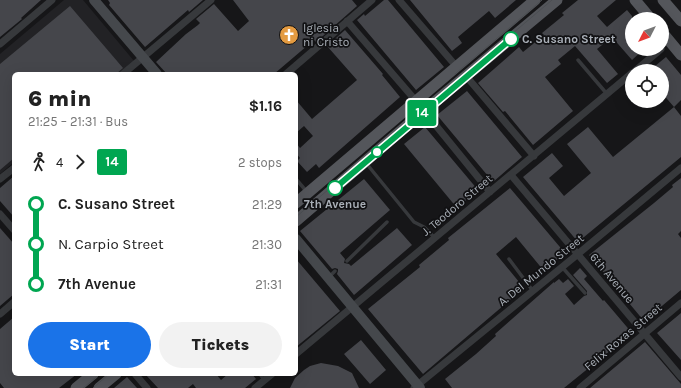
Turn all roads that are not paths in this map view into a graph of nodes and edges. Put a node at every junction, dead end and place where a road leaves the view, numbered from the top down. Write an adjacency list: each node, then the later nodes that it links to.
1 (52, 0): 13 (street)
2 (94, 0): 17 (street)
3 (211, 0): 17 (street)
4 (399, 0): 20 (street)
5 (535, 0): 20 (main road)
6 (557, 0): 24 (main road)
7 (635, 0): 10 (main road)
8 (663, 0): 12 (main road)
9 (368, 1): 11 (street)
10 (645, 12)
11 (346, 21): 23 (street); 27 (street)
12 (681, 21)
13 (0, 44)
14 (669, 49): 15 (main road)
15 (681, 55)
16 (652, 56): 19 (street)
17 (143, 58): 21 (street); 22 (street)
18 (578, 60): 26 (lane)
19 (643, 64)
20 (456, 66): 27 (main road)
21 (126, 72)
22 (155, 72)
23 (288, 72)
24 (466, 76): 28 (main road); 29 (street)
25 (625, 79): 26 (street, J. Teodoro Street)
26 (608, 94): 29 (street, J. Teodoro Street)
27 (416, 100): 28 (street); 37 (main road)
28 (424, 111): 30 (main road); 36 (street)
29 (534, 156): 33 (street, J. Teodoro Street)
30 (365, 162): 40 (main road); 43 (lane)
31 (681, 168): 45 (street, A. Del Mundo Street)
32 (12, 170): 34 (street)
33 (511, 175): 36 (street, J. Teodoro Street); 45 (street, 6th Avenue)
34 (0, 180)
35 (298, 181): 37 (lane)
36 (490, 192): 43 (street, J. Teodoro Street)
37 (308, 193): 38 (main road)
38 (298, 201)
39 (0, 214): 42 (street)
40 (298, 219)
41 (387, 222): 47 (lane)
42 (12, 228)
43 (435, 238): 53 (street, J. Teodoro Street)
44 (298, 241): 53 (street)
45 (578, 254): 48 (street, A. Del Mundo Street); 55 (street, 6th Avenue)
46 (509, 258): 49 (lane)
47 (347, 261)
48 (562, 267): 49 (street, A. Del Mundo Street); 50 (lane)
49 (533, 291): 62 (street, A. Del Mundo Street)
50 (585, 293)
51 (681, 303): 55 (street, Felix Roxas Street)
52 (12, 304): 54 (street)
53 (352, 306): 56 (street, J. Teodoro Street); 62 (street)
54 (0, 314)
55 (644, 334): 61 (street, 6th Avenue); 67 (street, Felix Roxas Street)
56 (298, 352)
57 (91, 376): 63 (main road)
58 (114, 376): 64 (main road)
59 (137, 376): 65 (street)
60 (262, 377): 66 (street)
61 (681, 377)
62 (417, 387)
63 (76, 388)
64 (99, 388)
65 (147, 388)
66 (255, 388)
67 (580, 388)

